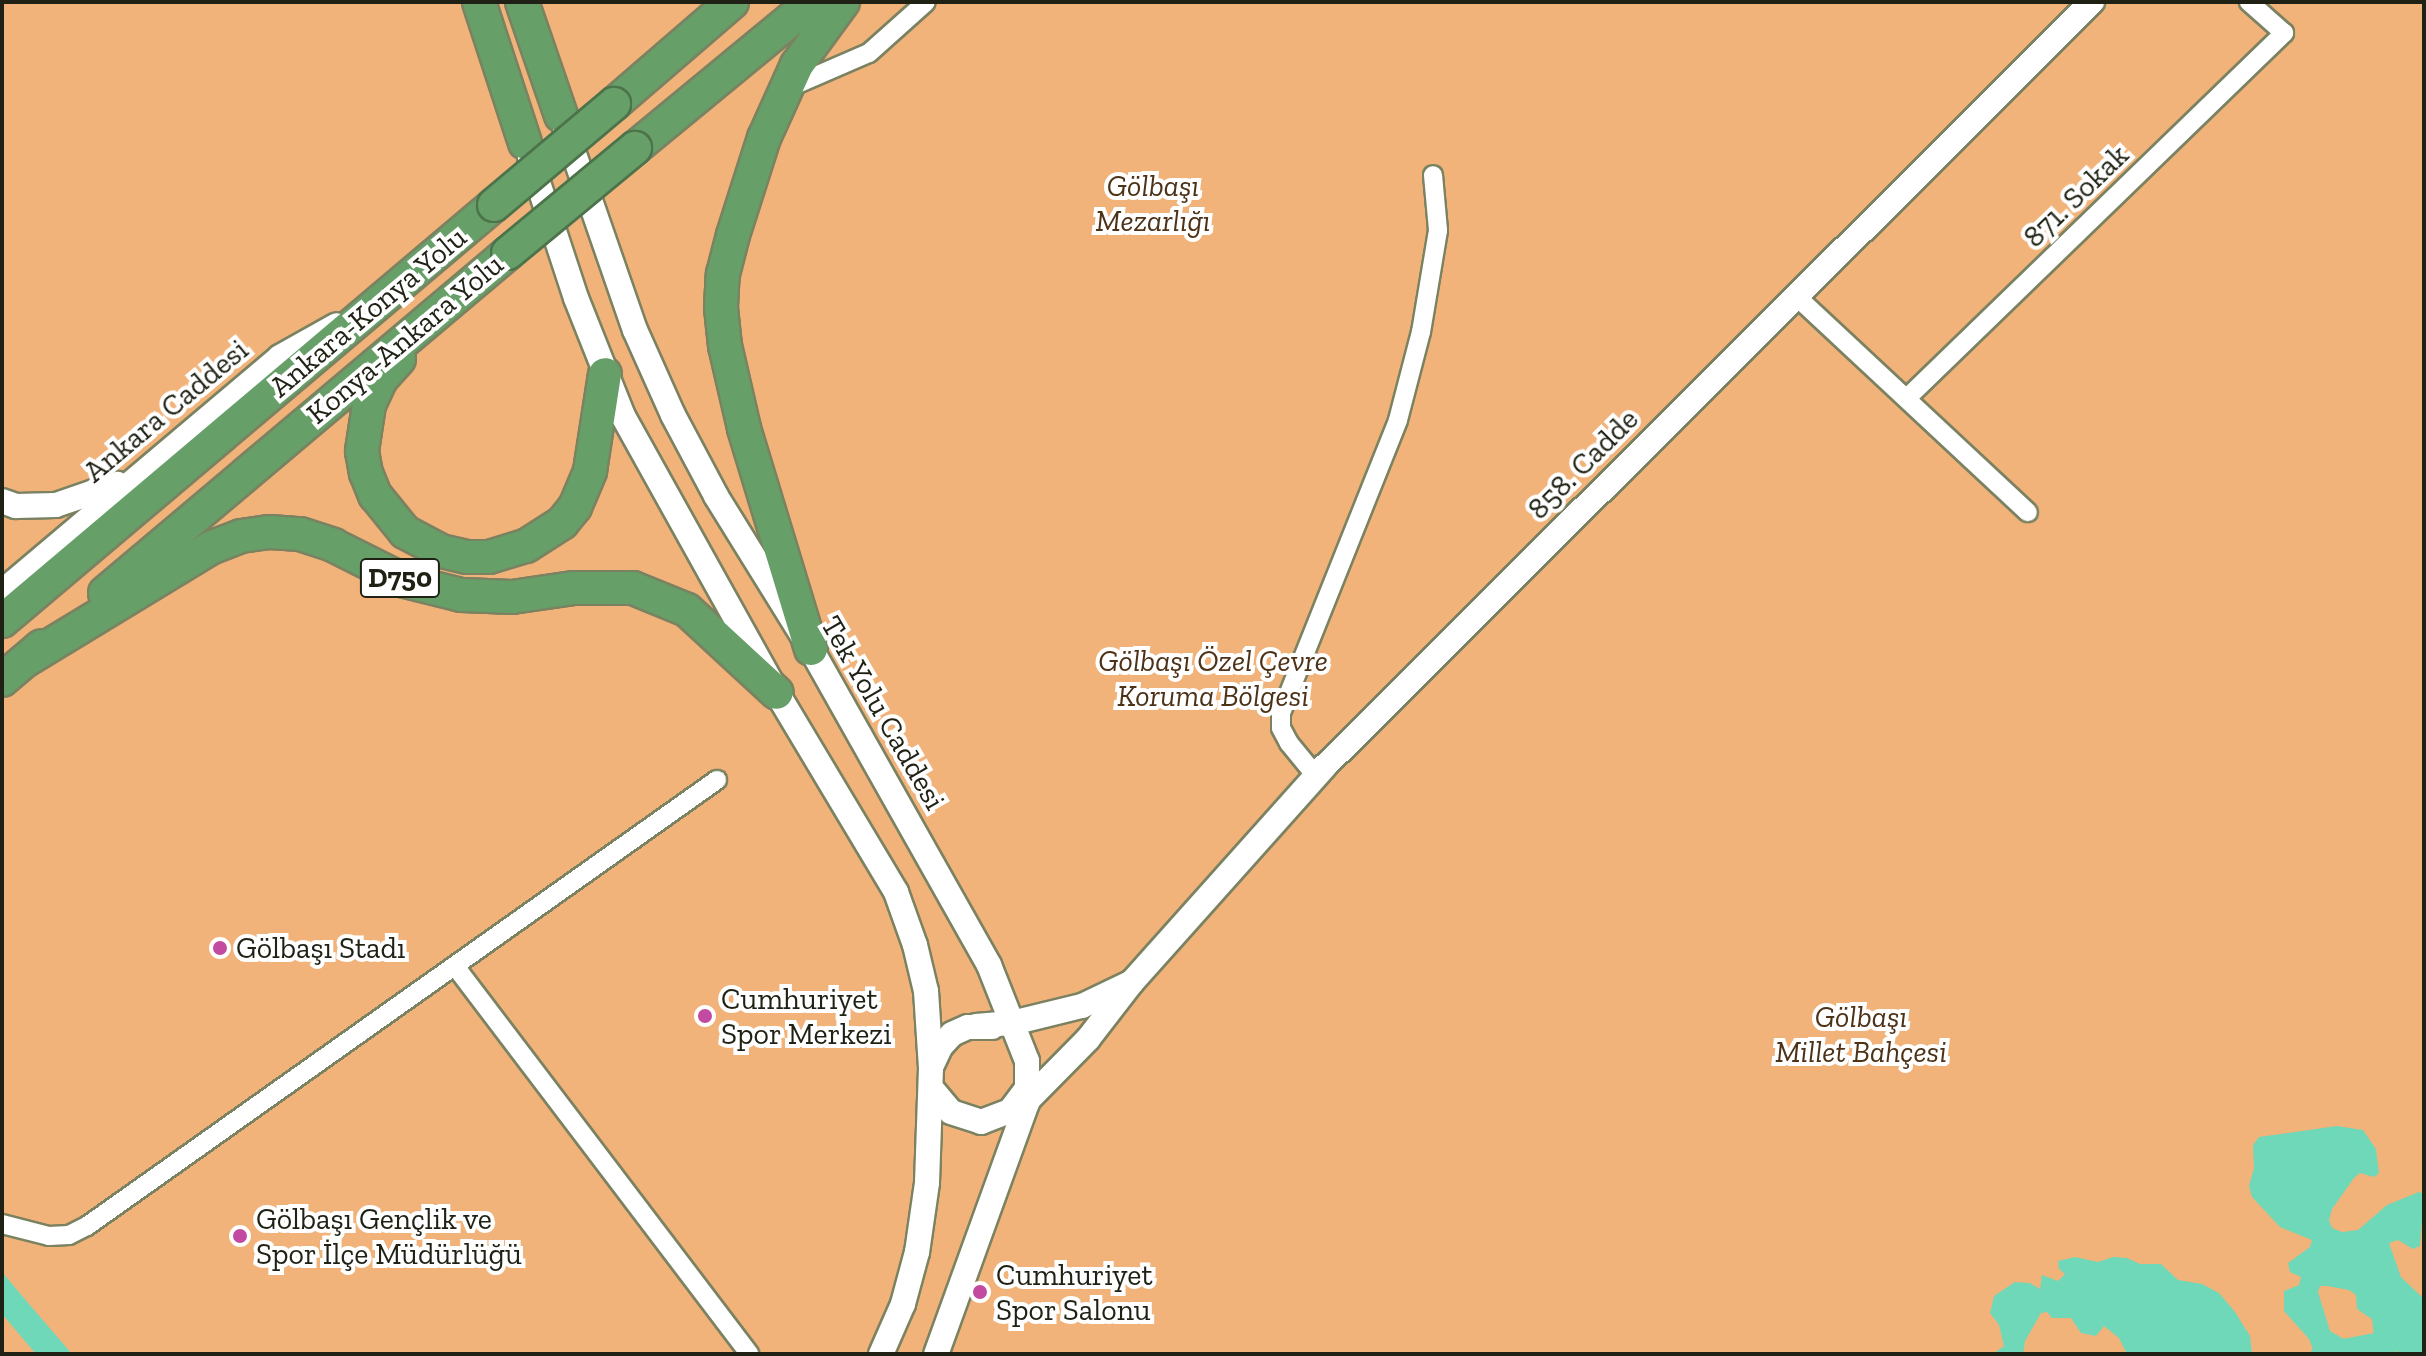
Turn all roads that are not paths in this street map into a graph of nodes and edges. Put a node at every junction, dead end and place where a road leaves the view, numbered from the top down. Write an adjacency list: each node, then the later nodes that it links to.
1 (479, 2): 11 (highway)
2 (522, 2): 10 (highway)
3 (732, 2): 14 (highway, Ankara-Konya Yolu, bridge)
4 (812, 2): 15 (highway, Konya-Ankara Yolu / D750, bridge)
5 (843, 2): 9 (highway)
6 (926, 2): 9 (street)
7 (2092, 2): 13 (main road, 858. Cadde)
8 (2249, 2): 17 (street, 871. Sokak)
9 (785, 90): 23 (highway)
10 (561, 115): 23 (main road, Tek Yolu Caddesi)
11 (525, 143): 16 (main road)
12 (1433, 175): 26 (street)
13 (1796, 296): 17 (street); 26 (main road, 858. Cadde)
14 (384, 299): 18 (main road, Ankara Caddesi); 22 (highway, Ankara-Konya Yolu)
15 (444, 307): 16 (highway, D750); 24 (highway, Konya-Ankara Yolu / D750)
16 (605, 374): 25 (main road)
17 (1907, 398): 20 (street)
18 (141, 473): 19 (main road); 21 (main road, Ankara Caddesi)
19 (2, 501)
20 (2028, 512)
21 (3, 588)
22 (2, 621)
23 (811, 649): 30 (main road, Tek Yolu Caddesi)
24 (14, 670): 25 (highway, D750)
25 (777, 693): 33 (main road)
26 (1316, 776): 29 (main road, 858. Cadde)
27 (717, 780): 28 (street)
28 (455, 966): 35 (street); 36 (street)
29 (1132, 982): 30 (main road, 858. Cadde); 34 (main road, 858. Cadde)
30 (1012, 1023): 31 (main road, 858. Cadde); 32 (main road, Tek Yolu Caddesi)
31 (976, 1026): 32 (main road); 33 (main road)
32 (1022, 1049): 34 (main road, Tek Yolu Caddesi)
33 (931, 1078): 34 (main road); 37 (main road)
34 (1022, 1098): 38 (main road)
35 (2, 1224)
36 (750, 1354)
37 (881, 1354)
38 (936, 1354)

